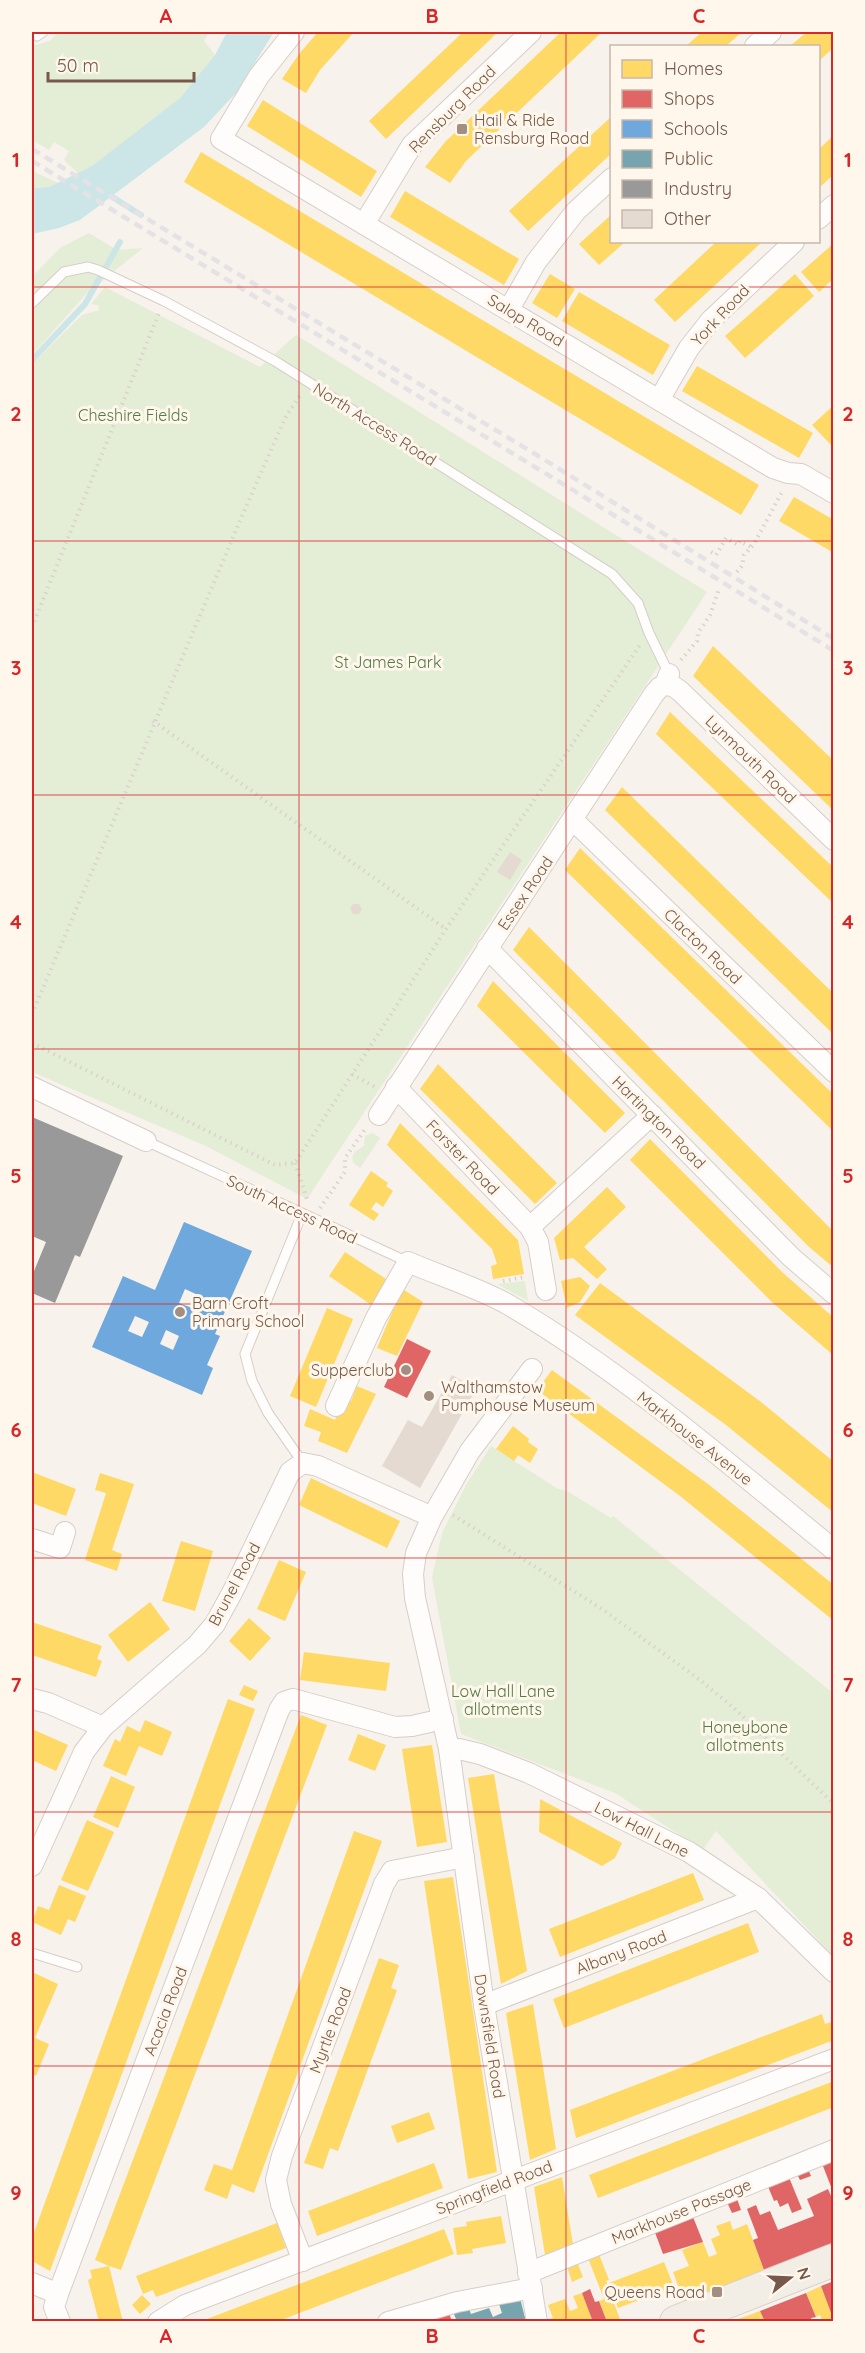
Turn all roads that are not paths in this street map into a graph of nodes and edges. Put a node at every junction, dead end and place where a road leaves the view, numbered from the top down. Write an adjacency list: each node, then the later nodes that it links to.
1 (32, 32): 2 (lane)
2 (43, 32)
3 (294, 32): 10 (street, Salop Road)
4 (531, 32): 10 (street, Rensburg Road)
5 (771, 32): 6 (street)
6 (756, 45)
7 (610, 180): 13 (street)
8 (834, 205): 9 (street)
9 (820, 218)
10 (364, 224): 13 (street, Salop Road)
11 (793, 243): 14 (street, York Road)
12 (32, 303): 16 (lane, North Access Road)
13 (509, 309): 14 (street, Salop Road)
14 (658, 400): 15 (street, Salop Road)
15 (830, 485)
16 (667, 679): 17 (street, Essex Road); 18 (street, Lynmouth Road)
17 (573, 820): 19 (street, Essex Road); 20 (street, Clacton Road)
18 (834, 840)
19 (488, 948): 22 (street, Essex Road); 24 (street, Hartington Road)
20 (834, 1072)
21 (32, 1088): 25 (street, South Access Road)
22 (393, 1092): 23 (street, Essex Road); 27 (street, Forster Road)
23 (379, 1115)
24 (652, 1115): 27 (street); 30 (street, Hartington Road)
25 (146, 1142): 26 (lane, South Access Road)
26 (302, 1214): 28 (lane, South Access Road); 34 (lane)
27 (530, 1227): 29 (street, Forster Road)
28 (408, 1262): 31 (street, South Access Road); 33 (street)
29 (546, 1290)
30 (834, 1294)
31 (551, 1333): 38 (street, Markhouse Avenue)
32 (532, 1369): 35 (street)
33 (336, 1406)
34 (303, 1463): 35 (street); 41 (street, Brunel Road)
35 (434, 1514): 40 (street)
36 (65, 1533): 37 (street)
37 (33, 1543)
38 (834, 1550)
39 (32, 1699): 41 (street)
40 (443, 1719): 42 (street); 57 (street, Acacia Road)
41 (103, 1727): 44 (street, Brunel Road)
42 (448, 1749): 43 (street, Downsfield Road); 45 (street, Low Hall Lane)
43 (464, 1857): 49 (street, Downsfield Road); 54 (street, Myrtle Road)
44 (33, 1859)
45 (758, 1898): 48 (street, Low Hall Lane); 49 (street, Albany Road)
46 (32, 1953): 47 (lane)
47 (77, 1967)
48 (834, 1972)
49 (484, 2005): 52 (street, Downsfield Road)
50 (834, 2059): 52 (street, Springfield Road)
51 (834, 2150): 55 (street, Markhouse Passage)
52 (514, 2179): 54 (street, Springfield Road); 55 (street, Downsfield Road)
53 (834, 2260): 62 (main road)
54 (303, 2261): 59 (street, Springfield Road)
55 (530, 2281): 60 (street, Markhouse Passage); 61 (street, Downsfield Road)
56 (32, 2283): 57 (street)
57 (58, 2294): 58 (street, Acacia Road)
58 (60, 2322)
59 (158, 2322)
60 (388, 2322)
61 (537, 2322)
62 (676, 2322)

